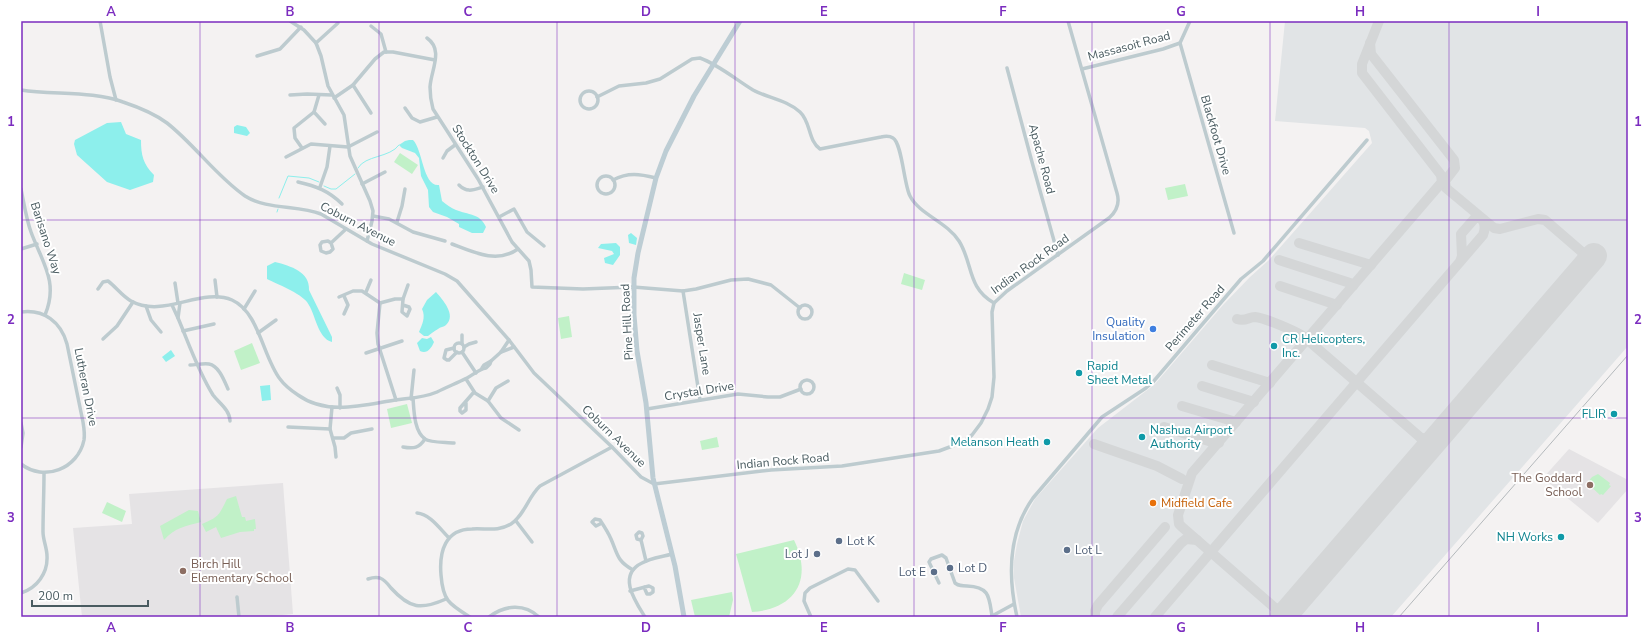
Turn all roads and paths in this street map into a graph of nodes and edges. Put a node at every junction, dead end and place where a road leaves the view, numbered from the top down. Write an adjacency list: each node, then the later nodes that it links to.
1 (100, 21): 24 (street)
2 (290, 21): 8 (street)
3 (740, 21): 15 (street, Pine Hill Road)
4 (1068, 21): 17 (street, Indian Rock Road)
5 (1190, 21): 11 (street, Massasoit Road)
6 (338, 23): 10 (street)
7 (371, 26): 12 (street)
8 (301, 27): 10 (street); 13 (street)
9 (427, 38): 14 (street, Stockton Drive)
10 (316, 43): 22 (street)
11 (1180, 43): 17 (street, Massasoit Road); 53 (street, Blackfoot Drive)
12 (386, 52): 14 (street); 18 (street)
13 (257, 56)
14 (435, 60): 28 (street, Stockton Drive)
15 (713, 65): 23 (street); 39 (street, Pine Hill Road); 79 (street)
16 (1008, 68): 62 (street, Apache Road)
17 (1082, 69): 62 (street, Indian Rock Road)
18 (353, 85): 22 (street); 27 (street)
19 (21, 90): 24 (street, Coburn Avenue)
20 (290, 95): 21 (street)
21 (319, 95): 22 (street); 26 (street)
22 (333, 96): 34 (street)
23 (597, 97): 23 (street)
24 (116, 100): 52 (street, Coburn Avenue)
25 (405, 108): 28 (street)
26 (314, 112): 29 (street); 35 (street)
27 (371, 113)
28 (437, 117): 32 (street, Stockton Drive)
29 (325, 124)
30 (377, 132): 34 (street)
31 (1367, 140): 160 (street, Perimeter Road)
32 (455, 145): 37 (street); 45 (street, Stockton Drive)
33 (330, 146): 34 (street); 35 (street); 44 (street)
34 (348, 147): 42 (street)
35 (302, 148): 36 (street)
36 (286, 157)
37 (443, 158)
38 (385, 172): 42 (street)
39 (656, 178): 40 (street); 67 (street, Pine Hill Road)
40 (612, 180): 40 (street)
41 (298, 182): 44 (street)
42 (362, 184): 49 (street)
43 (459, 185): 45 (street)
44 (320, 187): 48 (street)
45 (483, 187): 50 (street, Stockton Drive)
46 (21, 189): 57 (street, Barisano Way)
47 (405, 189): 51 (street)
48 (342, 204)
49 (373, 216): 51 (street); 54 (street)
50 (499, 217): 59 (street); 61 (street, Stockton Drive)
51 (397, 222): 55 (street)
52 (346, 229): 54 (street, Coburn Avenue); 56 (street)
53 (1234, 233)
54 (367, 241): 98 (street, Coburn Avenue)
55 (445, 241)
56 (332, 243)
57 (37, 244): 60 (street); 89 (street, Barisano Way)
58 (452, 244): 61 (street)
59 (544, 246)
60 (21, 249)
61 (518, 249): 67 (street, Stockton Drive)
62 (1058, 255): 79 (street, Indian Rock Road)
63 (215, 280): 73 (street)
64 (371, 280): 71 (street)
65 (175, 283): 77 (street)
66 (408, 284): 75 (street)
67 (634, 287): 70 (street); 126 (street, Pine Hill Road)
68 (98, 289): 76 (street)
69 (255, 291): 85 (street)
70 (683, 291): 84 (street); 121 (street, Jasper Lane)
71 (366, 292): 72 (street); 78 (street)
72 (344, 296): 74 (street); 83 (street)
73 (217, 297): 77 (street); 85 (street)
74 (339, 297)
75 (403, 300): 78 (street); 81 (street)
76 (132, 302): 82 (street); 97 (street)
77 (179, 303): 80 (street); 90 (street)
78 (380, 303): 103 (street)
79 (994, 303): 142 (street, Indian Rock Road)
80 (172, 304): 82 (street); 90 (street)
81 (403, 305)
82 (146, 306): 94 (street)
83 (348, 307): 86 (street); 88 (street)
84 (800, 308)
85 (244, 309): 95 (street)
86 (351, 311)
87 (21, 312): 89 (street)
88 (344, 314)
89 (44, 315): 141 (street, Lutheran Drive)
90 (178, 318): 93 (street)
91 (276, 320): 95 (street)
92 (214, 324): 93 (street)
93 (183, 331): 110 (street)
94 (161, 332)
95 (258, 333): 124 (street)
96 (462, 335): 101 (street)
97 (103, 339)
98 (509, 340): 102 (street, Coburn Avenue); 107 (street)
99 (402, 341): 103 (street)
100 (476, 342): 101 (street)
101 (463, 346): 104 (street); 106 (street)
102 (514, 347): 107 (street); 138 (street, Coburn Avenue)
103 (380, 348): 108 (street); 120 (street)
104 (454, 348): 105 (street); 105 (street)
105 (457, 352): 106 (street)
106 (462, 352): 112 (street)
107 (501, 352): 112 (street)
108 (366, 353)
109 (190, 365): 110 (street)
110 (198, 365): 116 (street); 127 (street)
111 (414, 370): 119 (street)
112 (476, 373): 113 (street)
113 (466, 379): 118 (street); 119 (street)
114 (508, 381): 122 (street)
115 (337, 388): 125 (street)
116 (228, 389)
117 (801, 389): 121 (street, Crystal Drive)
118 (474, 392): 122 (street); 123 (street)
119 (412, 398): 120 (street); 134 (street)
120 (396, 400): 125 (street)
121 (700, 400): 126 (street, Crystal Drive)
122 (488, 401): 132 (street)
123 (466, 403)
124 (332, 407): 125 (street); 130 (street)
125 (340, 408)
126 (647, 408): 142 (street, Pine Hill Road)
127 (230, 420)
128 (21, 423): 136 (street)
129 (288, 428): 130 (street)
130 (330, 429): 133 (street)
131 (372, 429): 133 (street)
132 (519, 430)
133 (333, 438): 139 (street)
134 (425, 439): 135 (street); 137 (street)
135 (454, 443)
136 (21, 447)
137 (403, 447)
138 (612, 447): 142 (street, Coburn Avenue); 144 (street)
139 (336, 457)
140 (21, 464): 141 (street)
141 (44, 473): 156 (street)
142 (654, 484): 149 (street, Pine Hill Road)
143 (417, 513): 146 (street)
144 (516, 521): 146 (street); 148 (street)
145 (602, 523): 151 (street)
146 (449, 538): 158 (street)
147 (641, 540): 150 (street)
148 (532, 542)
149 (672, 554): 150 (street); 166 (street, Pine Hill Road)
150 (646, 561): 151 (street)
151 (633, 570): 155 (street)
152 (368, 579): 158 (street)
153 (939, 583): 168 (street)
154 (644, 587): 155 (street)
155 (630, 591): 165 (street)
156 (21, 594)
157 (237, 597): 161 (street)
158 (446, 598): 162 (street)
159 (878, 601): 167 (street)
160 (1014, 604): 168 (street); 169 (street, Perimeter Road)
161 (239, 617)
162 (470, 617)
163 (489, 617): 164 (street)
164 (539, 617)
165 (645, 617)
166 (684, 617)
167 (811, 617)
168 (991, 617)
169 (1017, 617)

